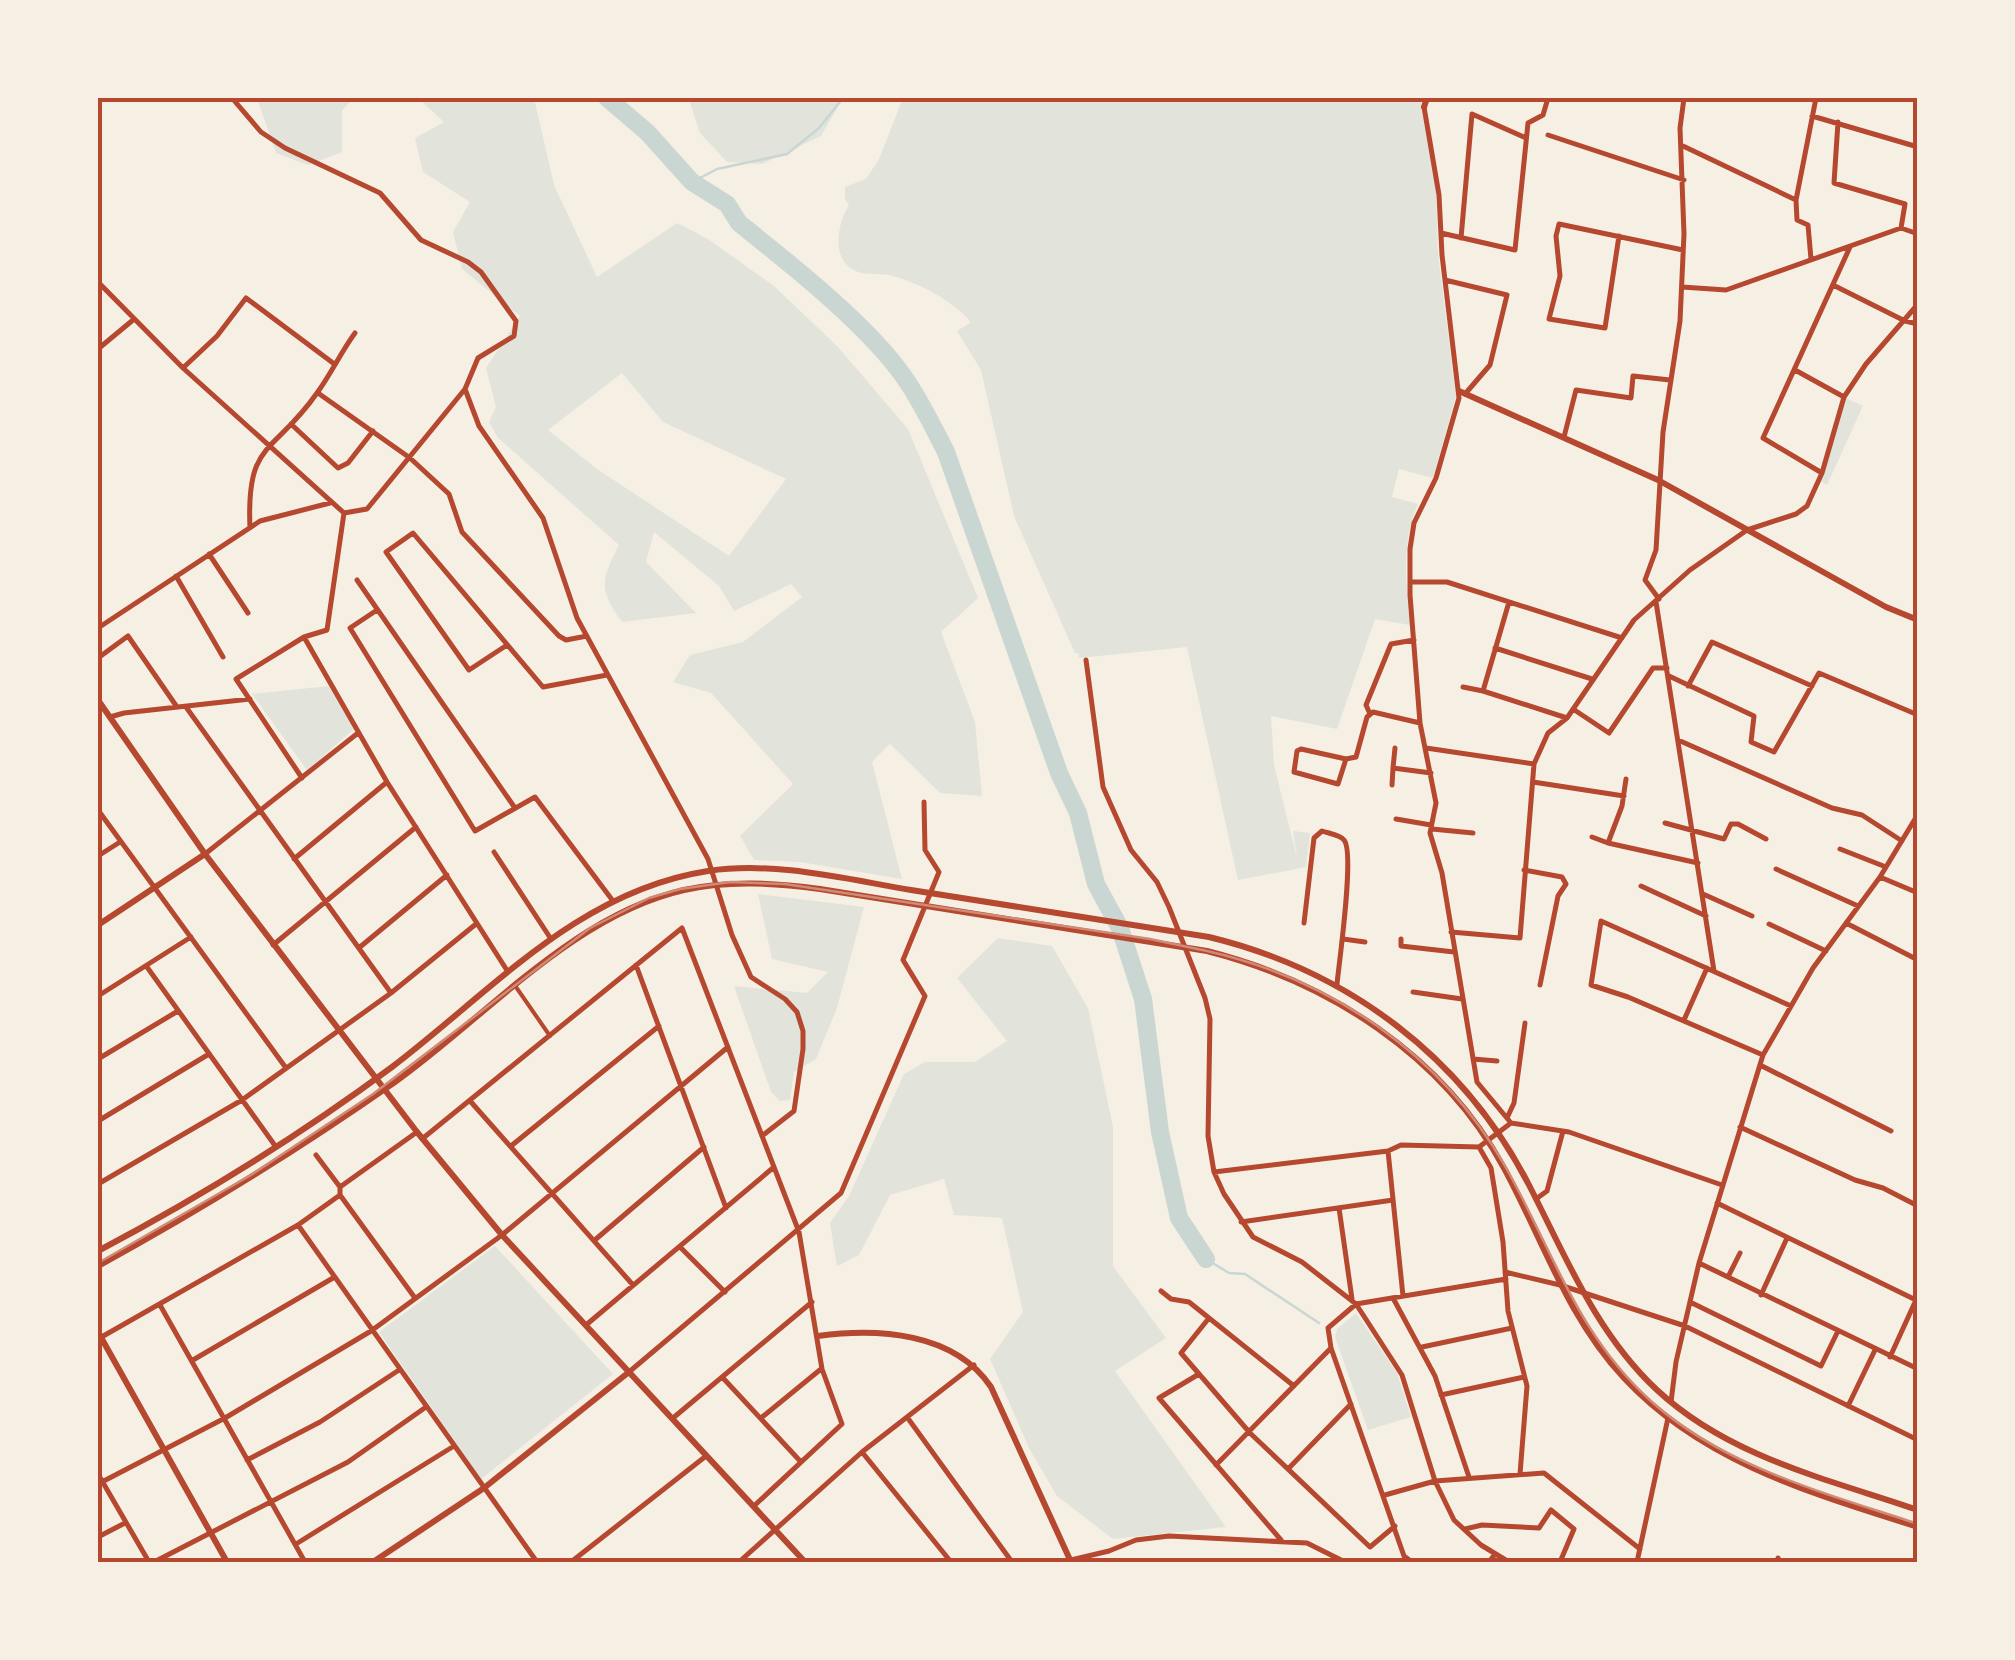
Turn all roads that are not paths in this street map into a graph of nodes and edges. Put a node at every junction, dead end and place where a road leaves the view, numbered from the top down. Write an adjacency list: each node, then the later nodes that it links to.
1 (232, 98): 37 (street)
2 (1426, 98): 6 (street)
3 (1548, 98): 10 (street)
4 (1684, 98): 11 (street)
5 (1816, 98): 7 (street)
6 (1424, 107): 16 (street)
7 (1812, 116): 8 (street); 14 (street)
8 (1838, 122): 12 (street); 15 (street)
9 (1548, 135): 13 (street)
10 (1526, 138): 19 (street); 19 (street)
11 (1683, 146): 13 (street); 14 (street)
12 (1918, 146)
13 (1684, 180): 21 (street)
14 (1796, 200): 22 (street)
15 (1900, 228): 17 (street); 20 (street)
16 (1441, 234): 19 (street); 23 (street)
17 (1918, 234)
18 (1619, 236): 18 (street); 21 (street)
19 (1462, 238)
20 (1850, 247): 22 (street); 25 (street)
21 (1684, 250): 26 (street)
22 (1811, 260): 26 (street)
23 (1444, 280): 39 (street); 39 (street)
24 (98, 282): 28 (street)
25 (1833, 285): 29 (street); 35 (street)
26 (1682, 286): 36 (street)
27 (1918, 304): 29 (street)
28 (133, 320): 32 (street); 34 (street)
29 (1904, 321): 30 (street); 40 (street)
30 (1918, 324)
31 (354, 333): 33 (street)
32 (98, 349)
33 (333, 363): 34 (street); 38 (street)
34 (183, 368): 44 (street)
35 (1795, 370): 40 (street); 46 (street)
36 (1670, 380): 43 (street); 47 (street)
37 (465, 389): 45 (street); 62 (street)
38 (318, 393): 41 (street); 42 (street)
39 (1462, 393): 43 (street); 55 (street)
40 (1844, 397): 46 (street)
41 (291, 424): 42 (street); 44 (street)
42 (372, 432): 45 (street)
43 (1564, 437): 47 (street)
44 (268, 444): 48 (street); 50 (street)
45 (410, 458): 49 (street); 62 (street)
46 (1822, 473): 51 (street)
47 (1658, 480): 51 (street); 56 (street)
48 (330, 504): 49 (street); 50 (street)
49 (344, 513): 63 (street)
50 (250, 528): 52 (street)
51 (1747, 530): 56 (street); 60 (street)
52 (209, 554): 53 (street); 59 (street)
53 (176, 576): 61 (street); 68 (street)
54 (357, 580): 58 (street)
55 (1410, 582): 57 (street); 65 (street)
56 (1658, 600): 64 (street); 71 (street)
57 (1509, 602): 64 (street); 67 (street)
58 (377, 610): 103 (street); 103 (street)
59 (248, 612)
60 (1918, 620)
61 (98, 628)
62 (587, 636): 72 (street)
63 (304, 637): 78 (street); 88 (street)
64 (1622, 638): 73 (street)
65 (1414, 640): 83 (street); 87 (street)
66 (507, 645): 66 (street); 72 (street)
67 (1495, 648): 73 (street); 77 (street)
68 (223, 657)
69 (98, 658): 81 (street)
70 (1086, 660): 203 (street)
71 (1668, 672): 74 (street); 82 (street); 89 (street)
72 (608, 675): 127 (street)
73 (1594, 679): 82 (street)
74 (1688, 686): 75 (street); 75 (street)
75 (1812, 686): 84 (street)
76 (1463, 687): 77 (street)
77 (1483, 690): 86 (street)
78 (250, 699): 80 (street); 96 (street)
79 (98, 700): 85 (street)
80 (186, 706): 81 (street); 105 (street)
81 (177, 707): 85 (street)
82 (1573, 708): 86 (street)
83 (1370, 714): 87 (street); 92 (street)
84 (1918, 715)
85 (110, 717): 120 (street)
86 (1567, 718): 93 (street)
87 (1420, 723): 91 (street)
88 (358, 734): 96 (street); 98 (street)
89 (1678, 740): 111 (street); 115 (street)
90 (1395, 748): 94 (street)
91 (1426, 748): 93 (street); 95 (street)
92 (1346, 759): 92 (street)
93 (1534, 764): 99 (street)
94 (1393, 768): 95 (street); 100 (street)
95 (1431, 773): 110 (street)
96 (302, 778): 105 (street)
97 (1626, 779): 101 (street)
98 (387, 782): 109 (street); 122 (street)
99 (1532, 782): 101 (street); 126 (street)
100 (1392, 785)
101 (1624, 796): 117 (street)
102 (924, 802): 217 (street)
103 (515, 808): 135 (street)
104 (98, 810): 116 (street)
105 (260, 812): 120 (street); 122 (street)
106 (1917, 816): 115 (street)
107 (1396, 819): 110 (street)
108 (1665, 823): 111 (street)
109 (416, 826): 128 (street); 136 (street)
110 (1431, 827): 112 (street); 145 (street)
111 (1693, 829): 114 (street); 123 (street)
112 (1474, 833)
113 (1592, 837): 117 (street)
114 (1766, 839)
115 (1902, 841): 124 (street)
116 (120, 842): 121 (street); 132 (street)
117 (1608, 843): 123 (street)
118 (1840, 849): 124 (street)
119 (494, 852): 147 (street)
120 (205, 854): 132 (street); 151 (street)
121 (98, 856)
122 (294, 859): 136 (street)
123 (1698, 863): 134 (street)
124 (1886, 867): 129 (street)
125 (1776, 869): 137 (street)
126 (1524, 870): 145 (street); 161 (street)
127 (712, 871): 130 (street); 135 (street); 160 (street)
128 (447, 876): 142 (street); 152 (street)
129 (1880, 876): 133 (street); 137 (street)
130 (717, 886): 162 (street); 194 (street); 195 (street)
131 (1642, 886): 138 (street)
132 (156, 888): 144 (street); 146 (street)
133 (1918, 893)
134 (1704, 894): 138 (street); 139 (street)
135 (613, 901): 147 (street)
136 (326, 904): 151 (street); 152 (street)
137 (1858, 906): 141 (street)
138 (1706, 916): 158 (street)
139 (1752, 916)
140 (1304, 923): 148 (street)
141 (1846, 923): 153 (street); 155 (street)
142 (476, 924): 159 (street); 164 (street)
143 (1769, 924): 153 (street)
144 (98, 925)
145 (1450, 932): 154 (street)
146 (192, 937): 157 (street); 181 (street)
147 (551, 939): 159 (street)
148 (1342, 939): 150 (street); 160 (street)
149 (1401, 939): 154 (street)
150 (1365, 942)
151 (273, 945): 172 (street)
152 (360, 948): 164 (street)
153 (1826, 951): 167 (street)
154 (1454, 952): 166 (street)
155 (1918, 960)
156 (636, 965): 171 (street); 173 (street); 174 (street)
157 (148, 967): 165 (street); 168 (street)
158 (1710, 969): 167 (street); 169 (street); 169 (street)
159 (509, 974): 182 (street)
160 (1337, 984): 192 (street)
161 (1540, 984)
162 (516, 986): 173 (street); 184 (street)
163 (1413, 992): 166 (street)
164 (391, 993): 172 (street)
165 (98, 996)
166 (1462, 999): 178 (street)
167 (1792, 1006): 176 (street)
168 (178, 1010): 175 (street); 177 (street)
169 (1684, 1021): 176 (street)
170 (1525, 1023): 188 (street)
171 (659, 1026): 183 (street); 196 (street)
172 (338, 1032): 181 (street); 182 (street)
173 (550, 1036): 186 (street)
174 (728, 1047): 183 (street); 194 (street)
175 (209, 1054): 185 (street); 187 (street)
176 (1762, 1056): 180 (street)
177 (98, 1059)
178 (1473, 1059): 179 (street); 188 (street)
179 (1497, 1061)
180 (1760, 1065): 189 (street); 191 (street)
181 (286, 1068): 185 (street)
182 (374, 1080): 184 (street); 198 (street)
183 (682, 1086): 199 (street); 207 (street)
184 (382, 1090): 193 (street); 225 (street)
185 (242, 1100): 198 (street); 204 (street)
186 (471, 1102): 193 (street); 196 (street)
187 (98, 1120)
188 (1509, 1120): 190 (street); 192 (street)
189 (1740, 1127): 205 (street); 212 (street)
190 (1563, 1131): 205 (street); 209 (street)
191 (1891, 1131)
192 (1498, 1133): 195 (street); 209 (street)
193 (419, 1135): 206 (street); 218 (street)
194 (761, 1136): 202 (street)
195 (1488, 1141): 197 (street); 230 (street)
196 (511, 1146): 207 (street)
197 (1478, 1146): 200 (street); 226 (street)
198 (276, 1147): 222 (street)
199 (704, 1147): 213 (street); 220 (street)
200 (1388, 1150): 203 (street); 210 (street)
201 (316, 1156): 206 (street)
202 (774, 1168): 213 (street); 217 (street)
203 (1214, 1172): 215 (street)
204 (98, 1184)
205 (1722, 1185): 211 (street)
206 (340, 1187): 208 (street)
207 (552, 1192): 218 (street); 220 (street)
208 (340, 1195): 216 (street); 236 (street)
209 (1536, 1199): 235 (street)
210 (1393, 1200): 214 (street); 234 (street)
211 (1717, 1203): 219 (street); 224 (street)
212 (1918, 1206)
213 (726, 1208): 221 (street)
214 (1340, 1208): 215 (street); 241 (street)
215 (1241, 1222): 241 (street)
216 (298, 1225): 227 (street); 242 (street)
217 (798, 1232): 232 (street); 239 (street)
218 (502, 1235): 236 (street); 244 (street)
219 (1788, 1237): 233 (street); 238 (street)
220 (595, 1240): 229 (street)
221 (681, 1248): 229 (street); 232 (street)
222 (98, 1250)
223 (1740, 1252): 228 (street)
224 (1699, 1264): 228 (street); 240 (street)
225 (98, 1266)
226 (1506, 1275): 230 (street); 234 (street); 246 (street)
227 (333, 1278): 247 (street); 255 (street)
228 (1727, 1278): 233 (street)
229 (633, 1285): 244 (street)
230 (1560, 1286): 235 (street); 274 (street)
231 (1162, 1291): 243 (street)
232 (725, 1292): 260 (street)
233 (1761, 1294): 248 (street)
234 (1403, 1296): 237 (street)
235 (1584, 1296): 245 (street); 266 (street)
236 (415, 1298): 247 (street)
237 (1393, 1298): 241 (street); 251 (street)
238 (1917, 1300): 254 (street)
239 (812, 1302): 250 (street); 263 (street)
240 (1690, 1302): 245 (street); 248 (street)
241 (1354, 1303): 252 (street); 288 (street)
242 (160, 1305): 249 (street); 255 (street)
243 (1209, 1318): 261 (street); 264 (street)
244 (586, 1325): 260 (street)
245 (1684, 1326): 266 (street); 268 (street)
246 (1512, 1328): 251 (street); 262 (street)
247 (371, 1331): 259 (street); 271 (street)
248 (1837, 1333): 253 (street)
249 (98, 1336): 278 (street)
250 (818, 1336): 256 (street); 257 (street)
251 (1421, 1347): 265 (street)
252 (1331, 1348): 264 (street); 267 (street)
253 (1875, 1350): 254 (street); 268 (street)
254 (1890, 1357): 258 (street)
255 (192, 1360): 271 (street)
256 (974, 1365): 270 (street); 306 (street)
257 (822, 1369): 273 (street); 282 (street)
258 (1918, 1369)
259 (399, 1370): 269 (street); 281 (street)
260 (630, 1372): 272 (street); 290 (street)
261 (1199, 1374): 275 (street); 283 (street)
262 (1524, 1377): 265 (street); 286 (street)
263 (723, 1378): 272 (street); 273 (street)
264 (1294, 1386): 275 (street)
265 (1442, 1396): 287 (street)
266 (1671, 1402): 294 (street)
267 (1351, 1404): 284 (street); 291 (street)
268 (1848, 1406): 276 (street)
269 (426, 1407): 277 (street); 292 (street)
270 (907, 1417): 279 (street); 316 (street)
271 (225, 1418): 278 (street); 281 (street)
272 (673, 1418): 280 (street)
273 (761, 1418): 282 (street)
274 (1668, 1418): 298 (street); 304 (street)
275 (1250, 1433): 283 (street); 284 (street)
276 (1918, 1440)
277 (454, 1446): 290 (street); 303 (street)
278 (163, 1450): 289 (street); 300 (street)
279 (862, 1452): 297 (street); 315 (street)
280 (707, 1455): 293 (street); 312 (street)
281 (247, 1460): 292 (street)
282 (801, 1462): 293 (street)
283 (1216, 1466): 302 (street)
284 (1288, 1469): 296 (street)
285 (98, 1474): 289 (street)
286 (1520, 1474): 287 (street); 304 (street)
287 (1469, 1476): 288 (street)
288 (1435, 1481): 291 (street); 299 (street)
289 (100, 1483): 295 (street)
290 (484, 1488): 310 (street); 311 (street)
291 (1384, 1495): 296 (street)
292 (270, 1503): 300 (street); 303 (street)
293 (755, 1505): 297 (street)
294 (1918, 1510)
295 (125, 1522): 301 (street); 307 (street)
296 (1395, 1526): 318 (street)
297 (776, 1527): 313 (street); 314 (street)
298 (1918, 1527)
299 (1464, 1529): 305 (street); 321 (street)
300 (211, 1534): 307 (street); 308 (street)
301 (98, 1537)
302 (1281, 1540): 306 (street); 317 (street)
303 (296, 1544): 309 (street)
304 (1640, 1549): 322 (street)
305 (1495, 1554): 319 (street); 320 (street)
306 (1071, 1561)
307 (151, 1562)
308 (227, 1562)
309 (305, 1562)
310 (373, 1562)
311 (537, 1562)
312 (571, 1562)
313 (739, 1562)
314 (805, 1562)
315 (951, 1562)
316 (1012, 1562)
317 (1345, 1562)
318 (1412, 1562)
319 (1489, 1562)
320 (1509, 1562)
321 (1560, 1562)
322 (1638, 1562)

